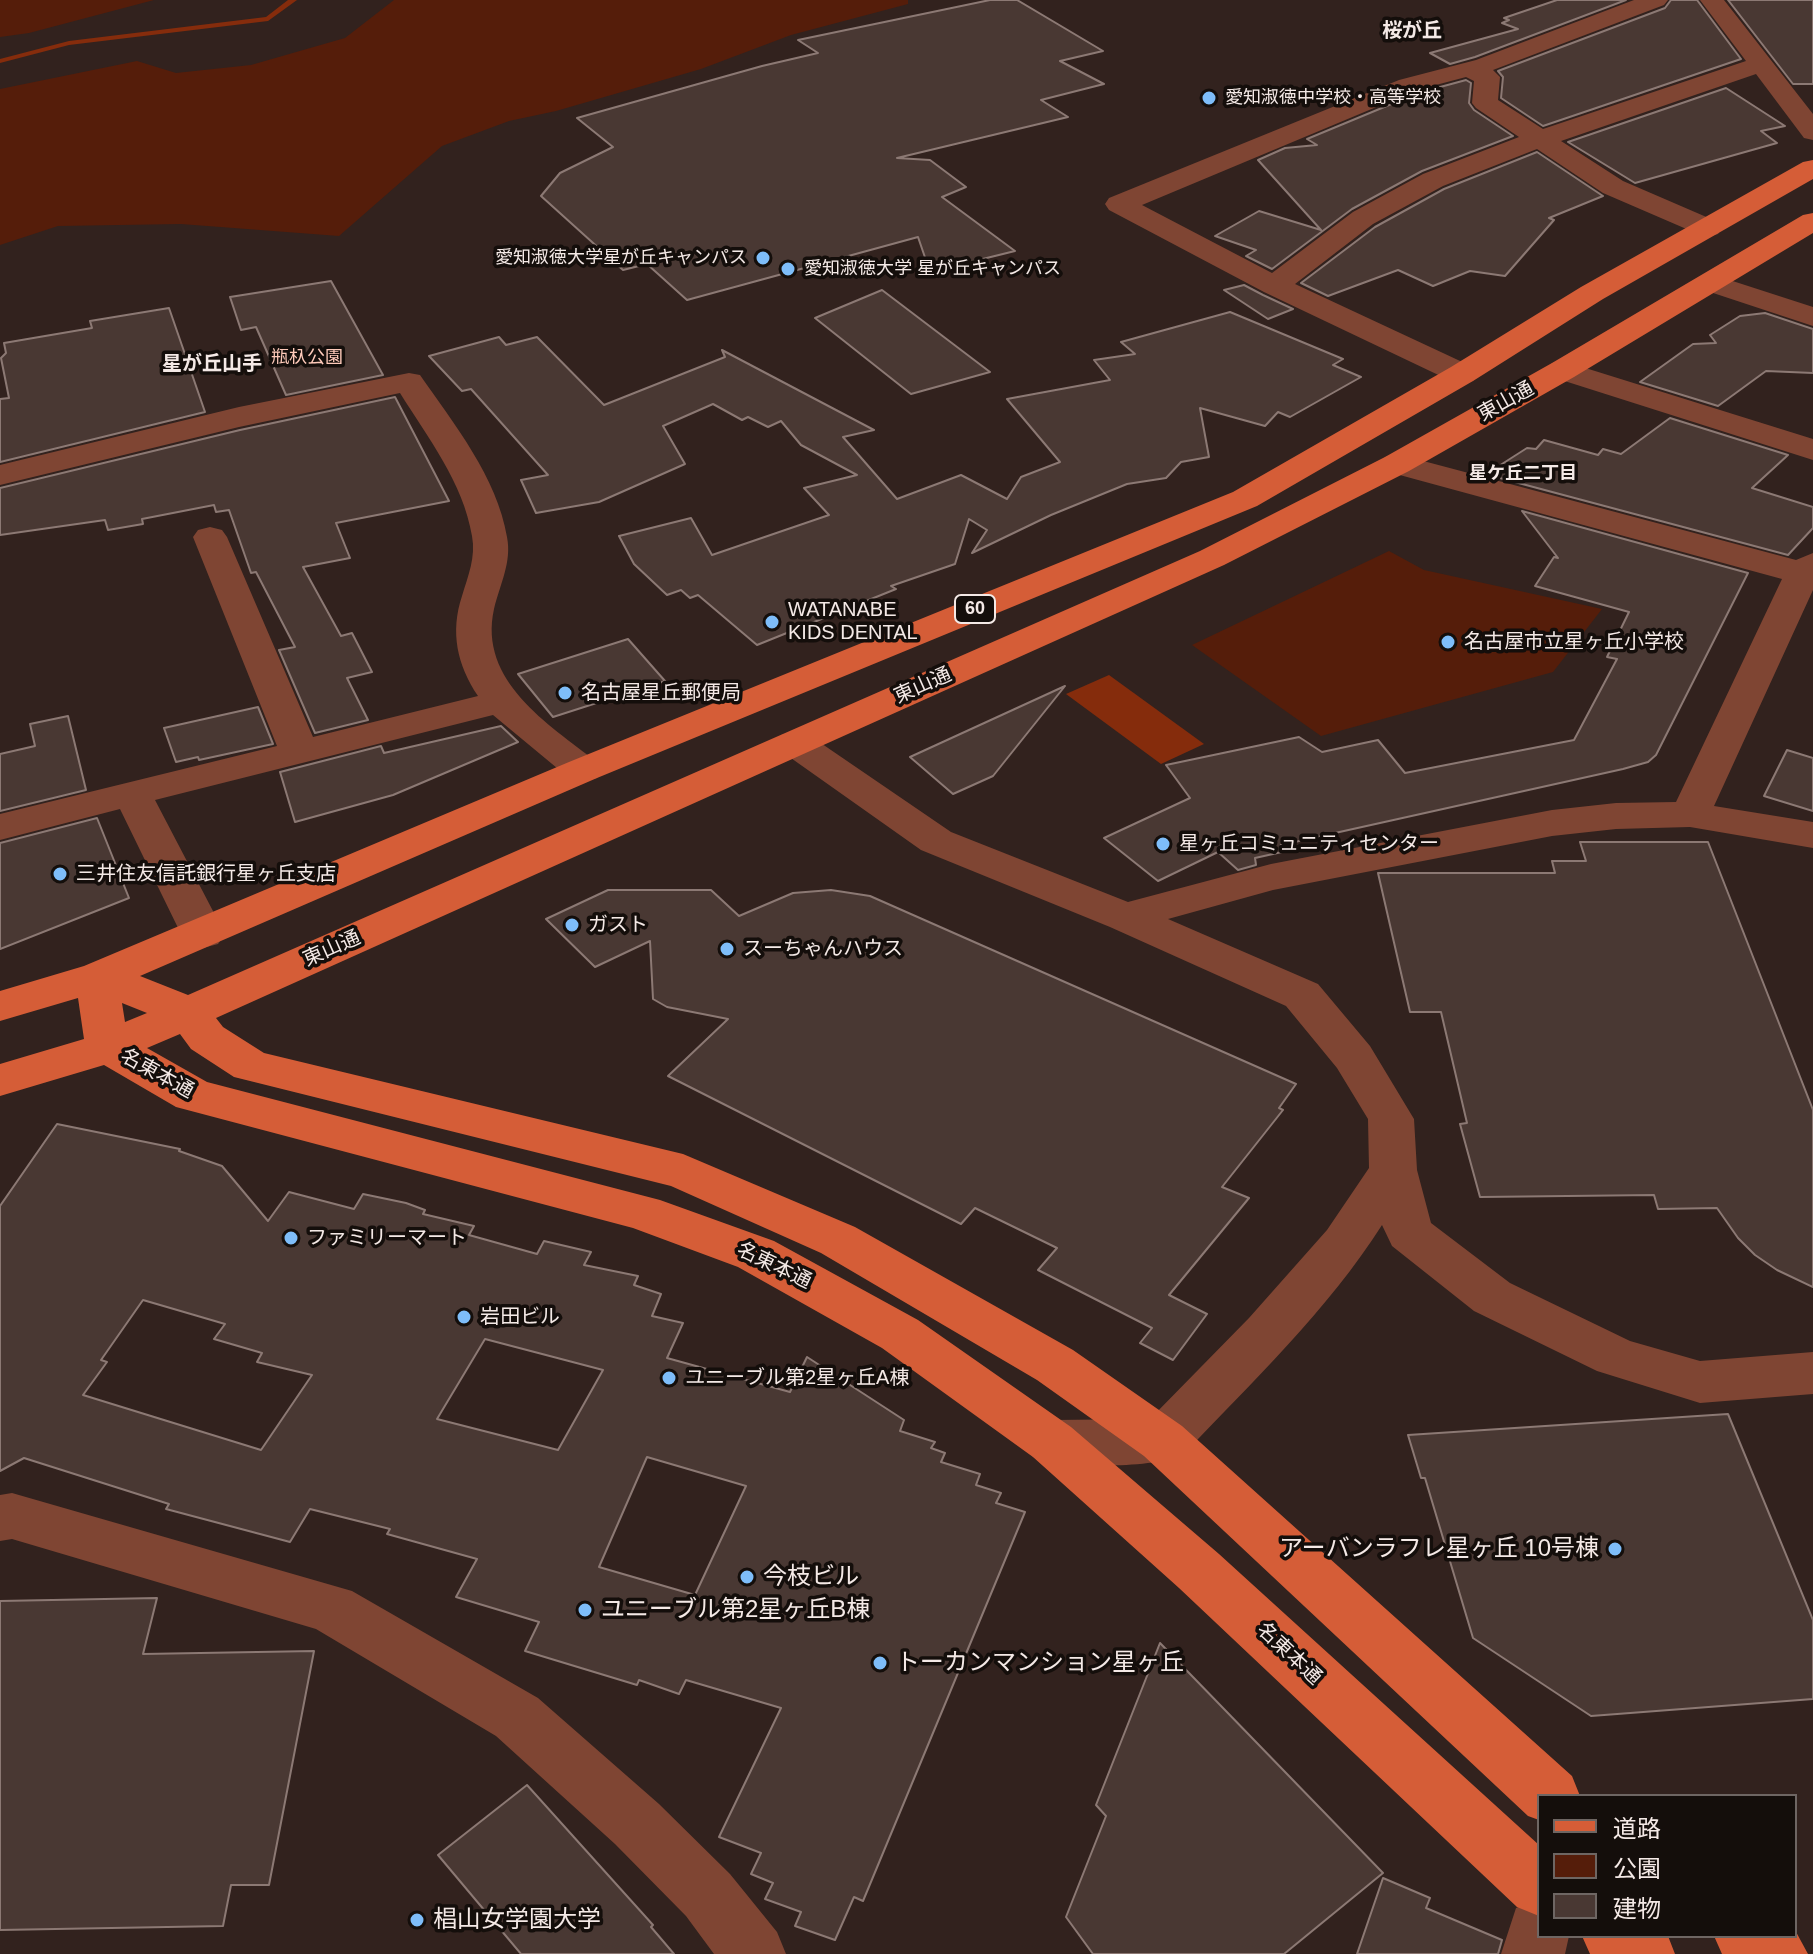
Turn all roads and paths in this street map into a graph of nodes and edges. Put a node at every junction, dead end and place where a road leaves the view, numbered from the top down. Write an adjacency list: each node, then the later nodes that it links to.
1 (1656, 0): 4 (street)
2 (1712, 0): 3 (street)
3 (1761, 64): 5 (street); 6 (street)
4 (1468, 69): 6 (street); 11 (street)
5 (1813, 132)
6 (1543, 140): 9 (street); 11 (street)
7 (1813, 168): 9 (main road, 60)
8 (1813, 221): 10 (main road, 東山通 / 60)
9 (1708, 228): 14 (main road, 60)
10 (1711, 283): 12 (street); 13 (main road, 東山通 / 60)
11 (1274, 286): 14 (street)
12 (1813, 317)
13 (1563, 370): 15 (street); 16 (main road, 東山通 / 60)
14 (1462, 374): 23 (main road, 60)
15 (1813, 450)
16 (1397, 464): 19 (street); 21 (main road, 東山通 / 60)
17 (0, 475): 20 (street)
18 (210, 537): 22 (street)
19 (1810, 571): 25 (street)
20 (499, 702): 22 (street); 23 (street)
21 (795, 743): 28 (street); 32 (main road, 東山通 / 60)
22 (300, 753): 24 (street)
23 (583, 770): 29 (main road, 60)
24 (133, 796): 26 (street); 29 (street)
25 (1690, 814): 27 (street); 28 (street)
26 (0, 827)
27 (1813, 835)
28 (1125, 917): 35 (street)
29 (203, 934): 30 (main road, 60)
30 (100, 976): 31 (main road, 60); 32 (main road); 33 (main road, 名東本通)
31 (0, 1006)
32 (188, 1013): 33 (main road, 東山通 / 60); 37 (main road)
33 (109, 1047): 34 (main road, 東山通 / 60); 38 (main road, 名東本通)
34 (0, 1080)
35 (1393, 1170): 36 (street); 37 (street)
36 (1813, 1373)
37 (1163, 1441): 38 (street); 40 (main road)
38 (1052, 1442): 41 (main road, 名東本通)
39 (0, 1518): 44 (street)
40 (1548, 1794)
41 (1537, 1884)
42 (1617, 1938): 45 (main road)
43 (1749, 1938): 46 (main road)
44 (754, 1954)
45 (1643, 1954)
46 (1776, 1954)

